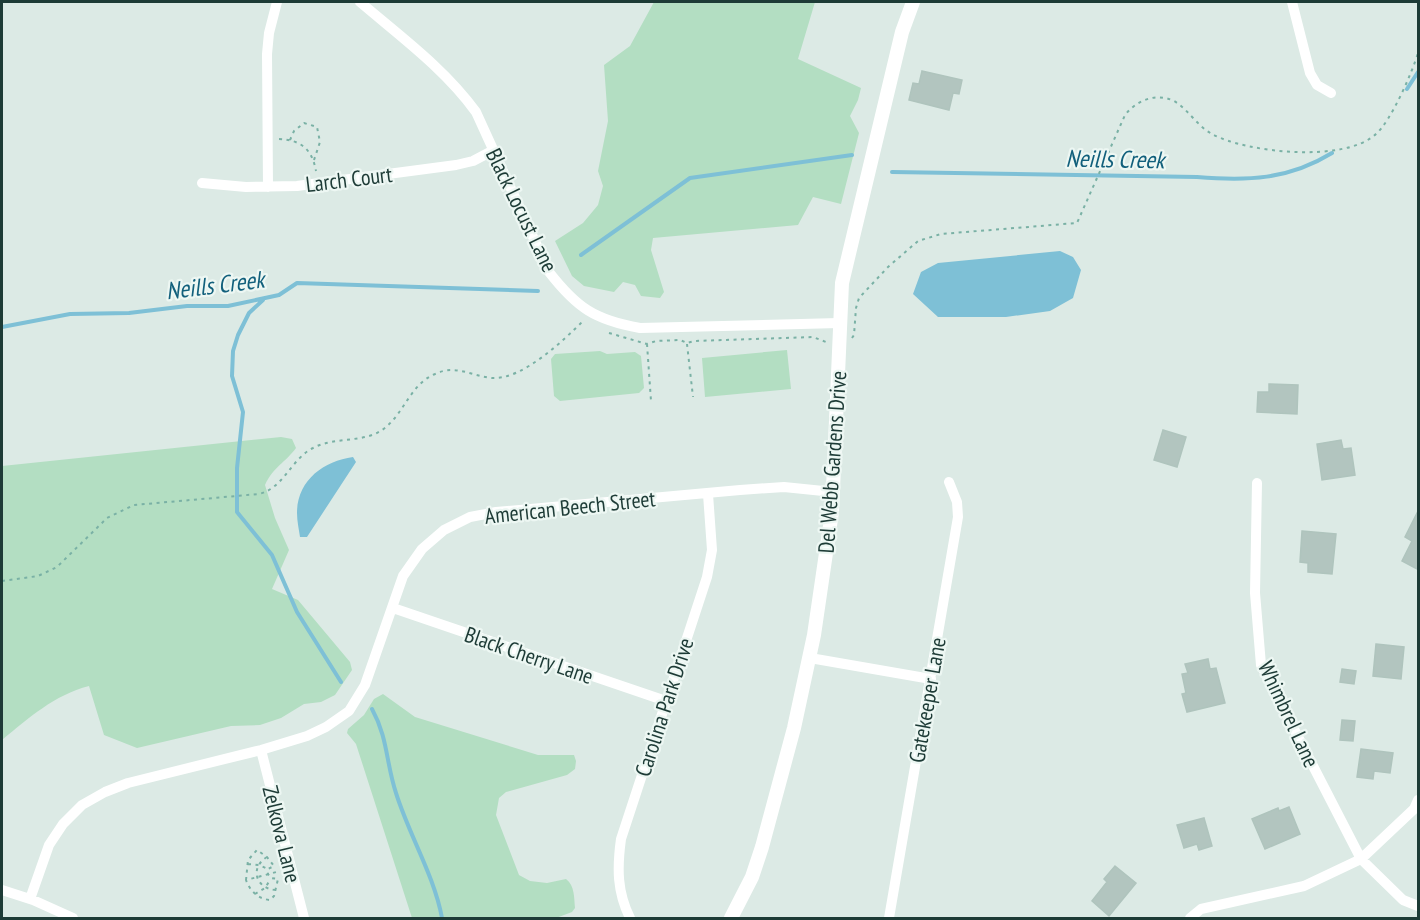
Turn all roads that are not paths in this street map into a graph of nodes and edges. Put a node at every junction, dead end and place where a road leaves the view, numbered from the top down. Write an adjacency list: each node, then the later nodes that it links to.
1 (277, 2): 8 (street)
2 (360, 2): 6 (street, Black Locust Lane)
3 (913, 2): 9 (street, Del Webb Gardens Drive)
4 (1292, 2): 5 (street)
5 (1331, 93)
6 (492, 151): 8 (street, Larch Court); 9 (street, Black Locust Lane)
7 (202, 183): 8 (street, Larch Court)
8 (268, 187)
9 (839, 322): 12 (street, Del Webb Gardens Drive)
10 (949, 482): 16 (street, Gatekeeper Lane)
11 (1257, 483): 20 (street, Whimbrel Lane)
12 (833, 492): 13 (street, American Beech Street); 15 (street, Del Webb Gardens Drive)
13 (708, 494): 14 (street, American Beech Street); 17 (street, Carolina Park Drive)
14 (393, 608): 17 (street, Black Cherry Lane); 18 (street, American Beech Street)
15 (810, 658): 16 (street); 27 (street, Del Webb Gardens Drive)
16 (931, 679): 28 (street, Gatekeeper Lane)
17 (666, 701): 26 (street, Carolina Park Drive)
18 (261, 750): 22 (street, American Beech Street); 25 (street, Zelkova Lane)
19 (1419, 800): 20 (street)
20 (1361, 859): 23 (street, Whimbrel Lane); 29 (street)
21 (2, 890): 22 (street)
22 (30, 899): 24 (street)
23 (1419, 906)
24 (73, 918)
25 (304, 918)
26 (630, 918)
27 (731, 918)
28 (889, 918)
29 (1190, 918)

